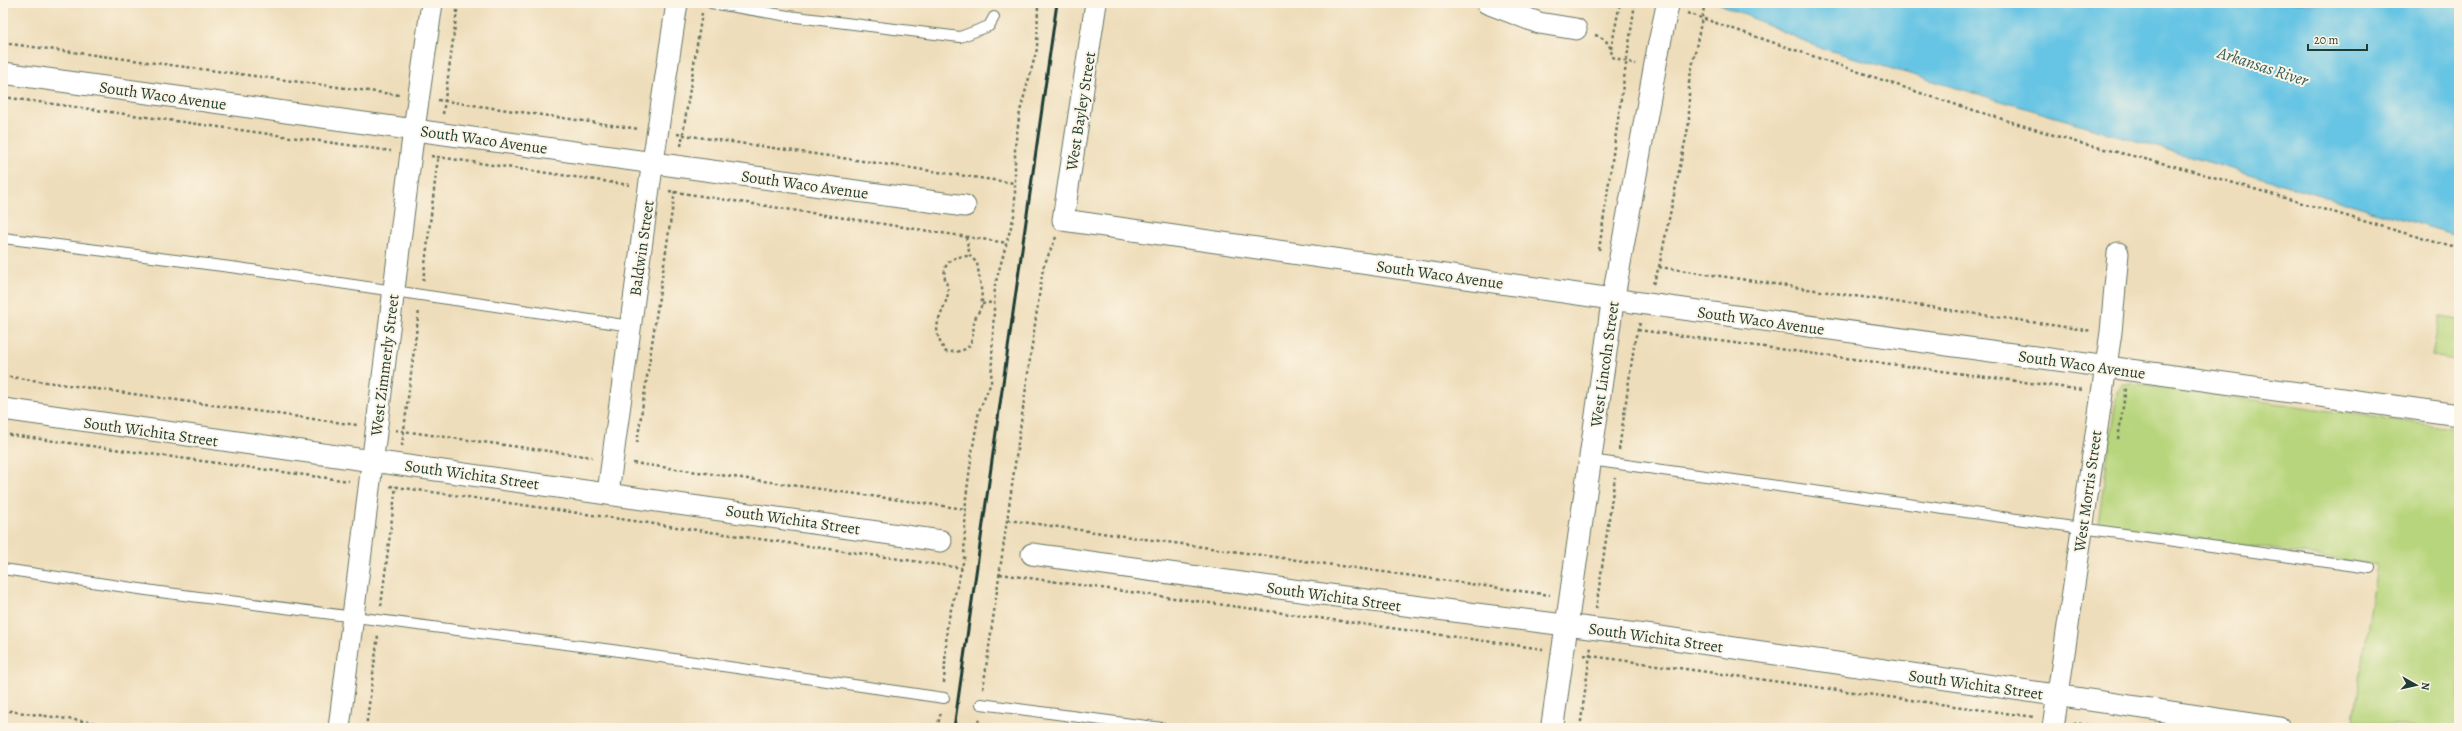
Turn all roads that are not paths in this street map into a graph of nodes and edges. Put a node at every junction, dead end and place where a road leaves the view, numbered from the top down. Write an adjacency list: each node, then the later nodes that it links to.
1 (432, 3): 10 (street, West Zimmerly Street)
2 (677, 3): 11 (street, Baldwin Street)
3 (711, 3): 7 (lane)
4 (1096, 3): 13 (street, West Bayley Street)
5 (1487, 3): 8 (street)
6 (1675, 7): 17 (street, West Lincoln Street, bridge)
7 (994, 17)
8 (1576, 29)
9 (3, 73): 10 (street, South Waco Avenue)
10 (414, 129): 11 (street, South Waco Avenue); 16 (street, West Zimmerly Street)
11 (653, 162): 12 (street, South Waco Avenue); 18 (street, Baldwin Street)
12 (965, 206)
13 (1063, 220): 17 (street, South Waco Avenue)
14 (3, 238): 16 (lane)
15 (2118, 253): 19 (street, West Morris Street)
16 (393, 291): 18 (lane); 23 (street, West Zimmerly Street)
17 (1613, 299): 19 (street, South Waco Avenue); 22 (street, West Lincoln Street)
18 (631, 326): 24 (street, Baldwin Street)
19 (2105, 367): 21 (street, South Waco Avenue); 25 (street, West Morris Street)
20 (3, 409): 23 (street, South Wichita Street)
21 (2459, 415)
22 (1590, 460): 25 (lane); 31 (street, West Lincoln Street)
23 (372, 461): 24 (street, South Wichita Street); 30 (street, West Zimmerly Street)
24 (608, 493): 26 (street, South Wichita Street)
25 (2082, 528): 28 (lane); 32 (street, West Morris Street)
26 (941, 541)
27 (1032, 554): 31 (street, South Wichita Street)
28 (2370, 568)
29 (3, 569): 30 (lane)
30 (353, 616): 33 (lane); 35 (street, West Zimmerly Street)
31 (1566, 625): 32 (street, South Wichita Street); 37 (street, West Lincoln Street)
32 (2058, 697): 38 (street, West Morris Street); 39 (street, South Wichita Street)
33 (944, 698)
34 (981, 704): 36 (lane)
35 (339, 728)
36 (1162, 728)
37 (1552, 728)
38 (2053, 728)
39 (2279, 728)

